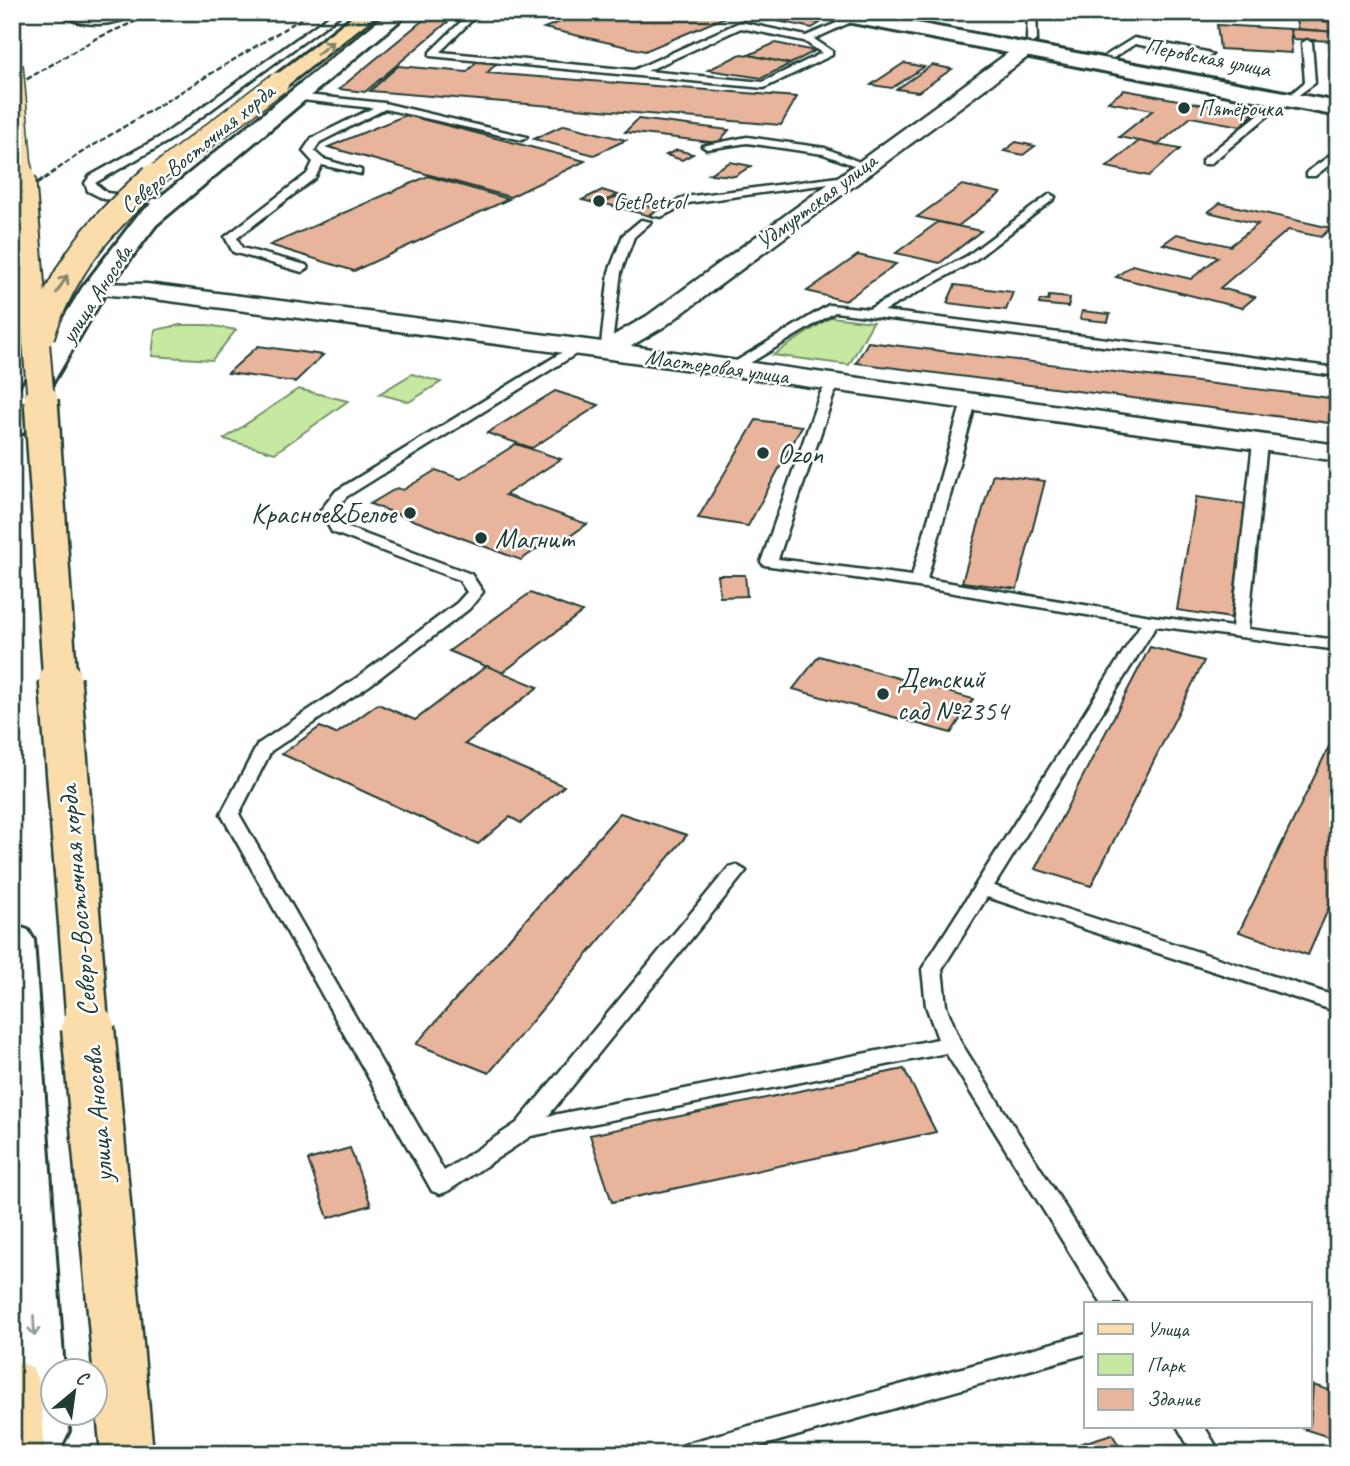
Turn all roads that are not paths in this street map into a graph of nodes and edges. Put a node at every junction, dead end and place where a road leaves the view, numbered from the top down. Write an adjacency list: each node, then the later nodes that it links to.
1 (62, 12): 2 (lane)
2 (135, 12)
3 (341, 12): 34 (lane)
4 (371, 12): 19 (main road, Северо-Восточная хорда, one-way to 4)
5 (401, 12): 19 (street, улица Аносова)
6 (464, 12): 10 (lane)
7 (826, 12): 11 (street)
8 (914, 12): 14 (street)
9 (1032, 12): 14 (lane)
10 (477, 13): 18 (lane)
11 (865, 15): 12 (lane); 14 (street)
12 (807, 38): 18 (lane); 18 (lane)
13 (1307, 43): 20 (lane)
14 (1029, 45): 16 (street, Перовская улица); 20 (street, Перовская улица); 29 (street, Удмуртская улица)
15 (1207, 55): 16 (lane)
16 (1110, 56): 20 (street, Перовская улица)
17 (12, 65): 41 (main road, Северо-Восточная хорда, bridge)
18 (635, 73)
19 (287, 90): 22 (lane); 34 (street, улица Аносова); 41 (main road, Северо-Восточная хорда, one-way to 19, bridge)
20 (1290, 96): 21 (street, Перовская улица); 23 (street, Перовская улица); 28 (lane)
21 (1338, 100)
22 (384, 106): 24 (lane); 27 (lane)
23 (1338, 109)
24 (522, 137)
25 (707, 146): 29 (lane)
26 (1338, 153): 31 (lane)
27 (318, 160): 30 (lane); 37 (lane)
28 (1206, 162)
29 (864, 166): 32 (street, Удмуртская улица)
30 (357, 172)
31 (1311, 174)
32 (846, 179): 35 (lane); 42 (street, Удмуртская улица)
33 (1050, 197): 39 (lane)
34 (164, 203): 38 (street, улица Аносова)
35 (657, 215)
36 (645, 222): 42 (lane)
37 (302, 268)
38 (95, 288): 40 (street, Мастеровая улица); 46 (street, улица Аносова)
39 (872, 313): 43 (lane); 44 (lane)
40 (579, 346): 42 (street, Мастеровая улица); 60 (lane)
41 (37, 347): 67 (main road, Северо-Восточная хорда, bridge)
42 (605, 351): 43 (street, Мастеровая улица)
43 (730, 369): 45 (street, Мастеровая улица)
44 (1338, 372)
45 (836, 382): 47 (street, Мастеровая улица); 51 (lane)
46 (30, 399): 48 (street, улица Аносова); 67 (street, улица Аносова)
47 (969, 402): 49 (street, Мастеровая улица); 51 (lane)
48 (12, 427)
49 (1260, 443): 50 (street, Мастеровая улица); 53 (lane)
50 (1338, 453)
51 (918, 582): 52 (lane)
52 (1151, 621): 53 (lane); 56 (lane)
53 (1240, 631): 54 (lane)
54 (1338, 645)
55 (736, 871): 60 (lane)
56 (982, 890): 58 (lane); 59 (lane)
57 (12, 940): 66 (street, one-way to 66)
58 (1338, 1005)
59 (951, 1044): 60 (lane); 61 (lane)
60 (525, 1129)
61 (1113, 1302)
62 (1084, 1345): 68 (lane)
63 (12, 1384): 65 (main road)
64 (1191, 1428): 69 (lane)
65 (16, 1454)
66 (42, 1454)
67 (128, 1454)
68 (691, 1454)
69 (1208, 1454)

